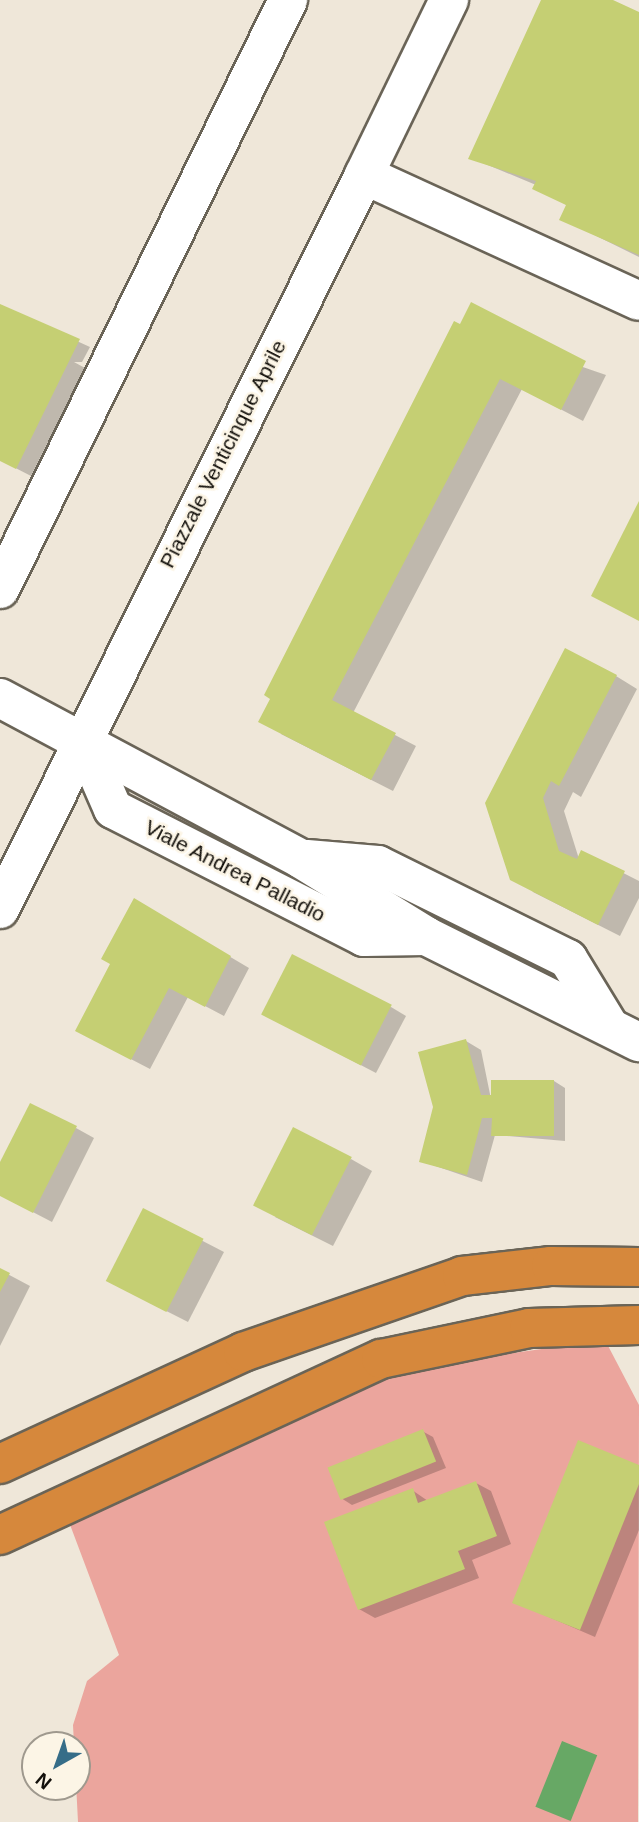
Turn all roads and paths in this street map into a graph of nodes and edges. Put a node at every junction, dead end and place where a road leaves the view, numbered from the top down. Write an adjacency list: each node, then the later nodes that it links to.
1 (288, 0): 5 (street)
2 (449, 0): 3 (street, Piazzale Venticinque Aprile)
3 (364, 175): 4 (street); 7 (street, Piazzale Venticinque Aprile)
4 (639, 301)
5 (0, 589)
6 (0, 698): 7 (street, Viale Andrea Palladio)
7 (85, 745): 8 (street, Viale Andrea Palladio); 9 (street, Piazzale Venticinque Aprile); 10 (street, Viale Andrea Palladio)
8 (301, 859): 10 (street, Viale Andrea Palladio); 11 (street, Viale Andrea Palladio)
9 (0, 909)
10 (425, 936): 11 (street, Viale Andrea Palladio)
11 (624, 1034)
12 (639, 1267): 14 (highway)
13 (639, 1325): 15 (highway)
14 (0, 1464)
15 (0, 1535)

